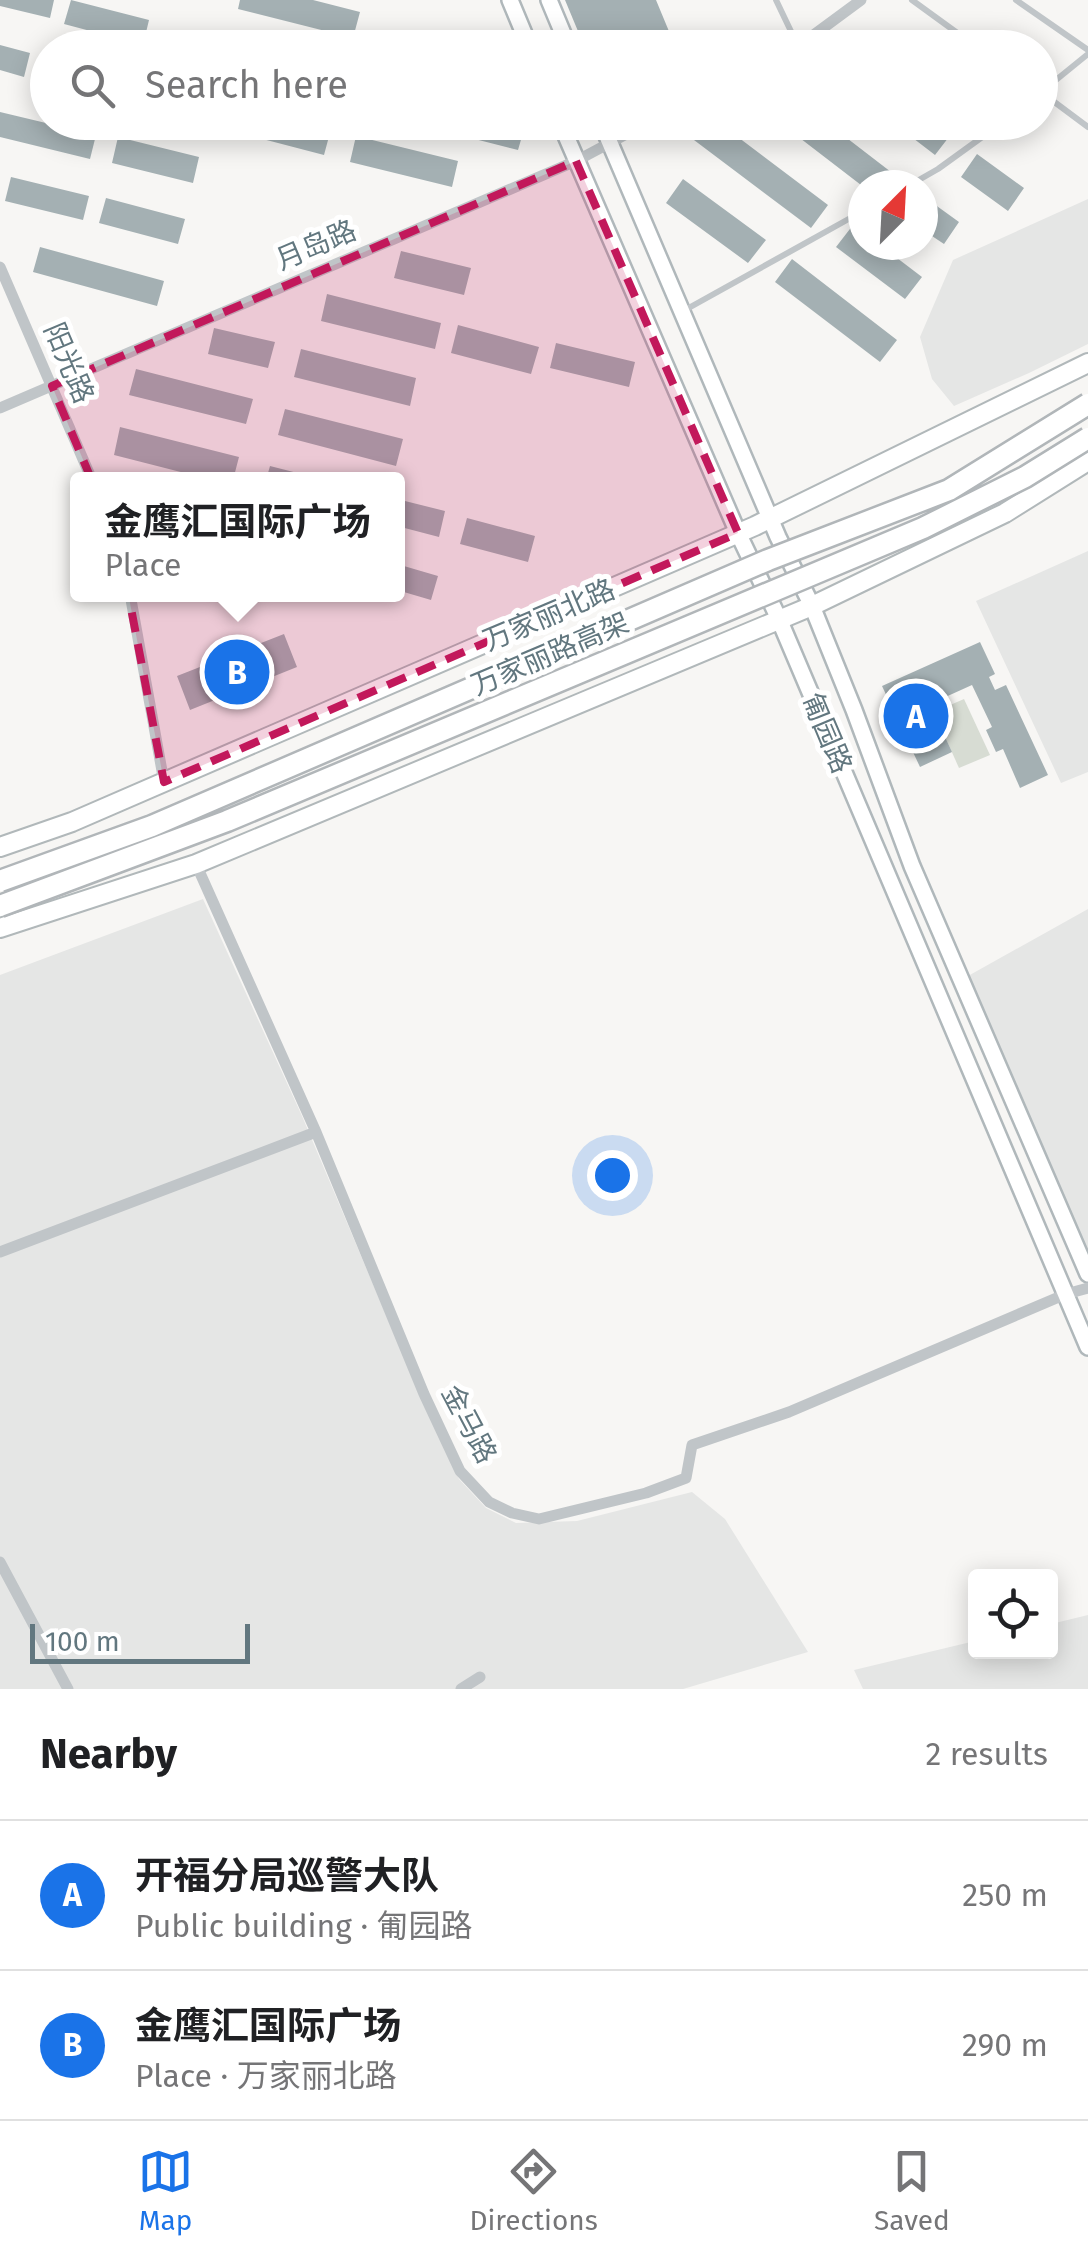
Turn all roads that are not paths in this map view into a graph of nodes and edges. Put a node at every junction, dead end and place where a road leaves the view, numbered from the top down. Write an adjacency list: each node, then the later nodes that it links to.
1 (510, 0): 7 (main road)
2 (549, 0): 8 (main road)
3 (776, 0): 9 (lane)
4 (861, 0): 10 (street)
5 (912, 0): 11 (lane)
6 (1016, 0): 12 (lane)
7 (522, 30)
8 (562, 30)
9 (789, 30)
10 (820, 30)
11 (953, 30)
12 (1058, 30)
13 (1058, 30): 14 (lane)
14 (1088, 52): 15 (lane)
15 (1058, 78)
16 (1058, 105): 17 (lane)
17 (1088, 127)
18 (567, 140): 23 (main road, 匍园路)
19 (609, 140): 22 (main road, 匍园路)
20 (616, 140): 22 (street, 月岛路)
21 (978, 140): 24 (lane)
22 (610, 143): 23 (street, 月岛路); 27 (main road, 匍园路)
23 (576, 161): 29 (street, 月岛路); 36 (main road, 匍园路)
24 (936, 170)
25 (848, 219): 27 (lane)
26 (0, 267): 29 (street, 阳光路)
27 (682, 311): 35 (main road, 匍园路)
28 (1088, 363): 35 (main road, 万家丽北路)
29 (52, 386): 31 (street, 月岛路); 34 (street, 阳光路)
30 (1088, 404): 43 (highway, 万家丽路高架, bridge)
31 (0, 408)
32 (1088, 438): 44 (highway, 万家丽路高架, bridge)
33 (1088, 461): 38 (main road)
34 (89, 472)
35 (771, 518): 36 (main road, 万家丽北路); 38 (main road, 匍园路)
36 (738, 534): 39 (main road, 匍园路); 40 (main road, 万家丽北路)
37 (131, 602): 40 (street)
38 (812, 606): 39 (main road); 48 (main road, 匍园路)
39 (778, 619): 42 (main road); 50 (main road, 匍园路)
40 (164, 782): 41 (main road, 万家丽北路)
41 (0, 847)
42 (196, 864): 45 (main road); 46 (street, 金马路)
43 (0, 881)
44 (0, 906)
45 (0, 928)
46 (316, 1132): 47 (street); 50 (street, 金马路)
47 (0, 1252)
48 (1088, 1274)
49 (1088, 1288): 50 (street, 金马路)
50 (1066, 1294): 51 (main road, 匍园路)
51 (1088, 1347)
52 (0, 1562): 54 (street)
53 (480, 1676): 55 (street)
54 (68, 1689)
55 (461, 1689)

